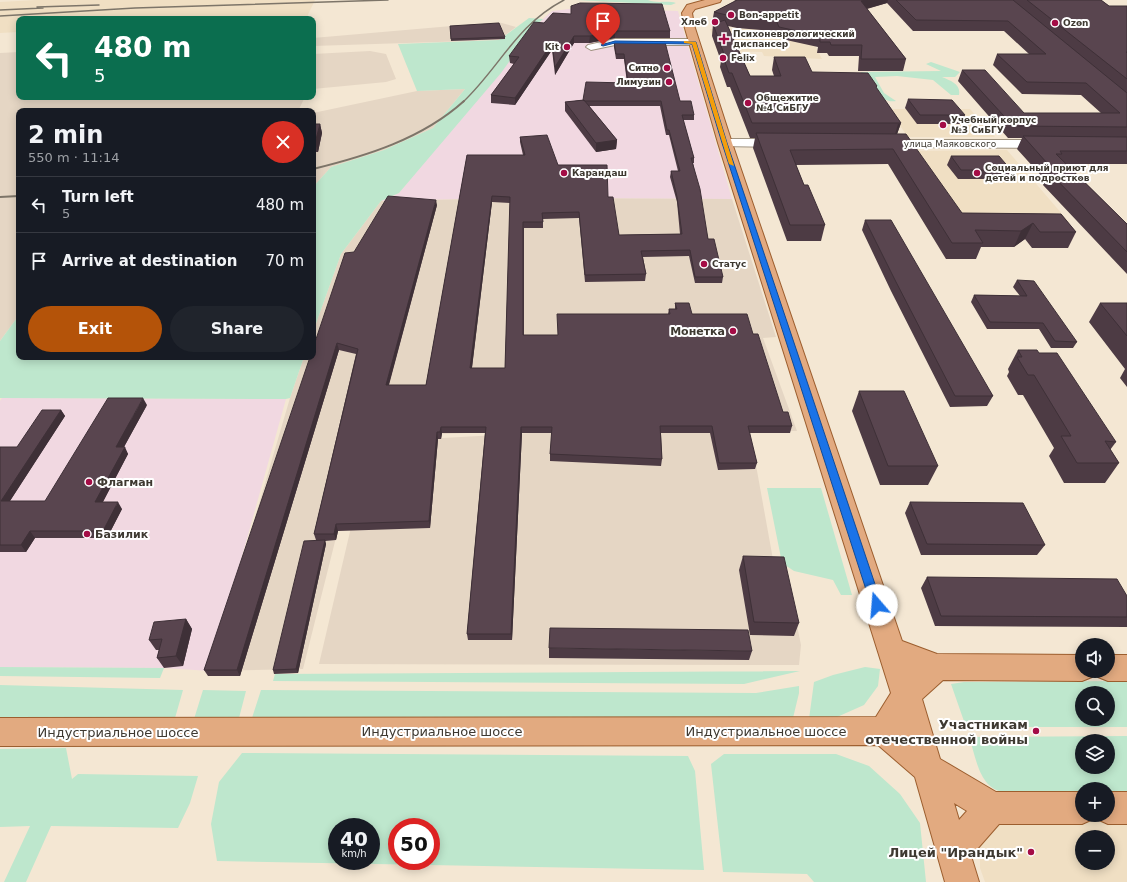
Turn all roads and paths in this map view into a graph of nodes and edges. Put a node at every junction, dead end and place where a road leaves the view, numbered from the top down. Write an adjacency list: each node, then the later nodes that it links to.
1 (716, 0): 2 (main road)
2 (694, 42): 3 (street); 4 (main road)
3 (591, 47)
4 (724, 143): 5 (street); 8 (main road)
5 (793, 143)
6 (870, 144): 7 (street, улица Маяковского)
7 (1056, 144)
8 (891, 649): 9 (main road); 13 (main road)
9 (937, 667): 10 (main road); 13 (main road)
10 (1075, 668)
11 (1115, 668): 12 (main road)
12 (1127, 668)
13 (906, 695): 14 (main road); 16 (main road)
14 (884, 731): 15 (main road, Индустриальное шоссе); 16 (main road)
15 (0, 732)
16 (930, 770): 17 (main road); 21 (main road)
17 (992, 808): 18 (main road); 21 (main road)
18 (1075, 808)
19 (1115, 808): 20 (main road)
20 (1127, 808)
21 (953, 851): 22 (main road)
22 (962, 882)

